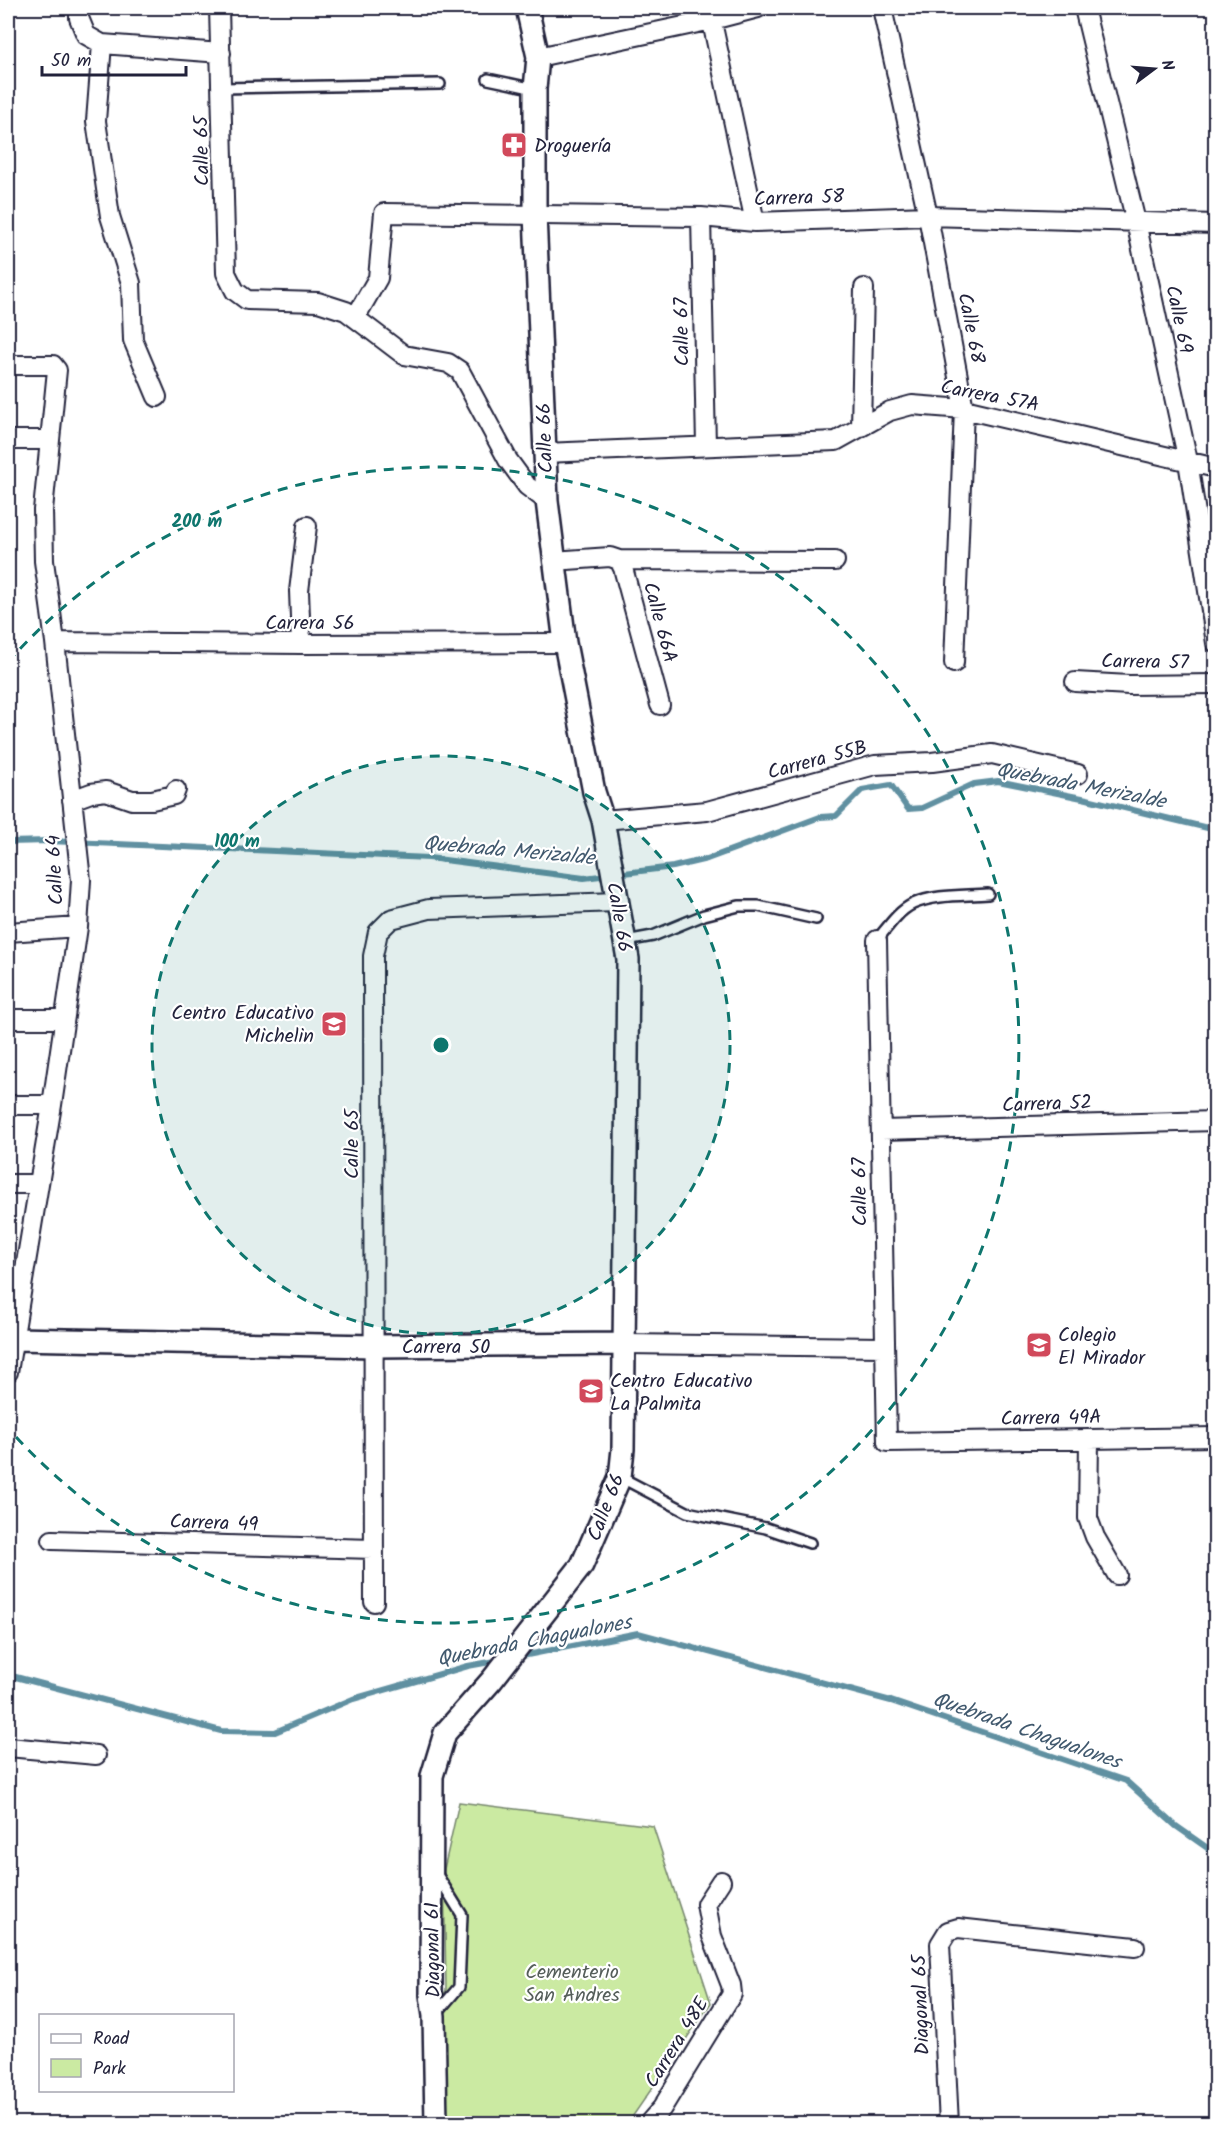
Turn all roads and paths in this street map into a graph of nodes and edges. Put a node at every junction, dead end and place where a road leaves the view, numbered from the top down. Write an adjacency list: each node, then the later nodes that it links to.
1 (79, 8): 8 (street)
2 (219, 8): 9 (street, Calle 65)
3 (527, 8): 10 (street, Calle 66)
4 (758, 8): 7 (street)
5 (882, 8): 16 (street, Calle 68)
6 (1084, 8): 19 (street, Calle 69)
7 (710, 14): 10 (street); 18 (street)
8 (94, 40): 9 (street); 24 (street)
9 (221, 53): 13 (street, Calle 65)
10 (538, 57): 14 (street, Calle 66)
11 (488, 79): 14 (lane)
12 (440, 84): 13 (lane)
13 (222, 88): 22 (street, Calle 65)
14 (535, 89): 15 (street, Calle 66)
15 (535, 214): 17 (street, Carrera 58); 22 (street, Carrera 58); 30 (street, Calle 66)
16 (928, 216): 18 (street, Carrera 58); 19 (street, Carrera 58); 25 (street, Calle 68)
17 (701, 218): 18 (street, Carrera 58); 29 (street, Calle 67)
18 (755, 222)
19 (1136, 222): 20 (street, Carrera 58); 31 (street, Calle 69)
20 (1215, 224)
21 (864, 288): 26 (street)
22 (355, 318): 33 (street)
23 (8, 365): 28 (street, Calle 64)
24 (157, 397)
25 (964, 409): 26 (street, Carrera 57A); 31 (street, Carrera 57A); 42 (street, Calle 68)
26 (861, 427): 29 (street, Carrera 57A)
27 (8, 440): 28 (street)
28 (50, 440): 38 (street, Calle 64)
29 (706, 445): 30 (street, Carrera 57A)
30 (544, 453): 33 (street, Calle 66)
31 (1188, 461): 32 (street, Carrera 57A); 40 (street, Calle 69)
32 (1215, 468)
33 (546, 501): 36 (street, Calle 66)
34 (307, 526): 41 (street)
35 (614, 558): 36 (street); 37 (street); 45 (street, Calle 66A)
36 (553, 561): 39 (street, Calle 66)
37 (835, 561)
38 (55, 642): 41 (street, Carrera 56); 48 (street, Calle 64)
39 (565, 643): 41 (street, Carrera 56); 49 (street, Calle 66)
40 (1215, 643)
41 (301, 644)
42 (954, 663)
43 (1075, 682): 44 (street, Carrera 57)
44 (1215, 684)
45 (660, 705)
46 (1078, 774): 49 (street, Carrera 55B)
47 (176, 790): 48 (street)
48 (72, 800): 53 (street, Calle 64)
49 (603, 820): 51 (street, Calle 66)
50 (988, 894): 55 (lane)
51 (616, 900): 56 (street, Calle 66); 67 (street, Calle 65)
52 (816, 919): 56 (lane)
53 (78, 927): 54 (street); 58 (street, Calle 64)
54 (8, 932)
55 (877, 940): 62 (street, Calle 67)
56 (623, 941): 66 (street, Calle 66)
57 (8, 1019): 58 (street)
58 (64, 1020): 60 (street, Calle 64)
59 (8, 1105): 60 (street)
60 (52, 1105): 64 (street, Calle 64)
61 (1215, 1121): 62 (street, Carrera 52)
62 (881, 1130): 68 (street, Calle 67)
63 (8, 1184): 64 (street)
64 (38, 1184): 65 (street, Calle 64)
65 (10, 1340): 67 (street, Carrera 50); 69 (street, Calle 64)
66 (624, 1344): 67 (street, Carrera 50); 68 (street, Carrera 50); 73 (street, Calle 66)
67 (374, 1346): 76 (street, Calle 65)
68 (885, 1347): 72 (street, Calle 67)
69 (8, 1372)
70 (1215, 1437): 71 (street, Carrera 49A)
71 (1089, 1439): 72 (street, Carrera 49A); 77 (street)
72 (887, 1442)
73 (620, 1477): 75 (lane); 81 (street, Calle 66)
74 (52, 1540): 76 (street, Carrera 49)
75 (810, 1543)
76 (374, 1549): 78 (street, Calle 65)
77 (1117, 1575)
78 (374, 1602)
79 (8, 1748): 80 (street)
80 (96, 1755)
81 (432, 1776): 82 (street, Diagonal 61)
82 (433, 1868): 85 (street, Diagonal 61); 85 (lane)
83 (721, 1881): 87 (street, Carrera 48E)
84 (1135, 1947): 88 (street, Diagonal 65)
85 (434, 2016): 86 (street, Diagonal 61)
86 (436, 2124)
87 (648, 2124)
88 (949, 2124)

